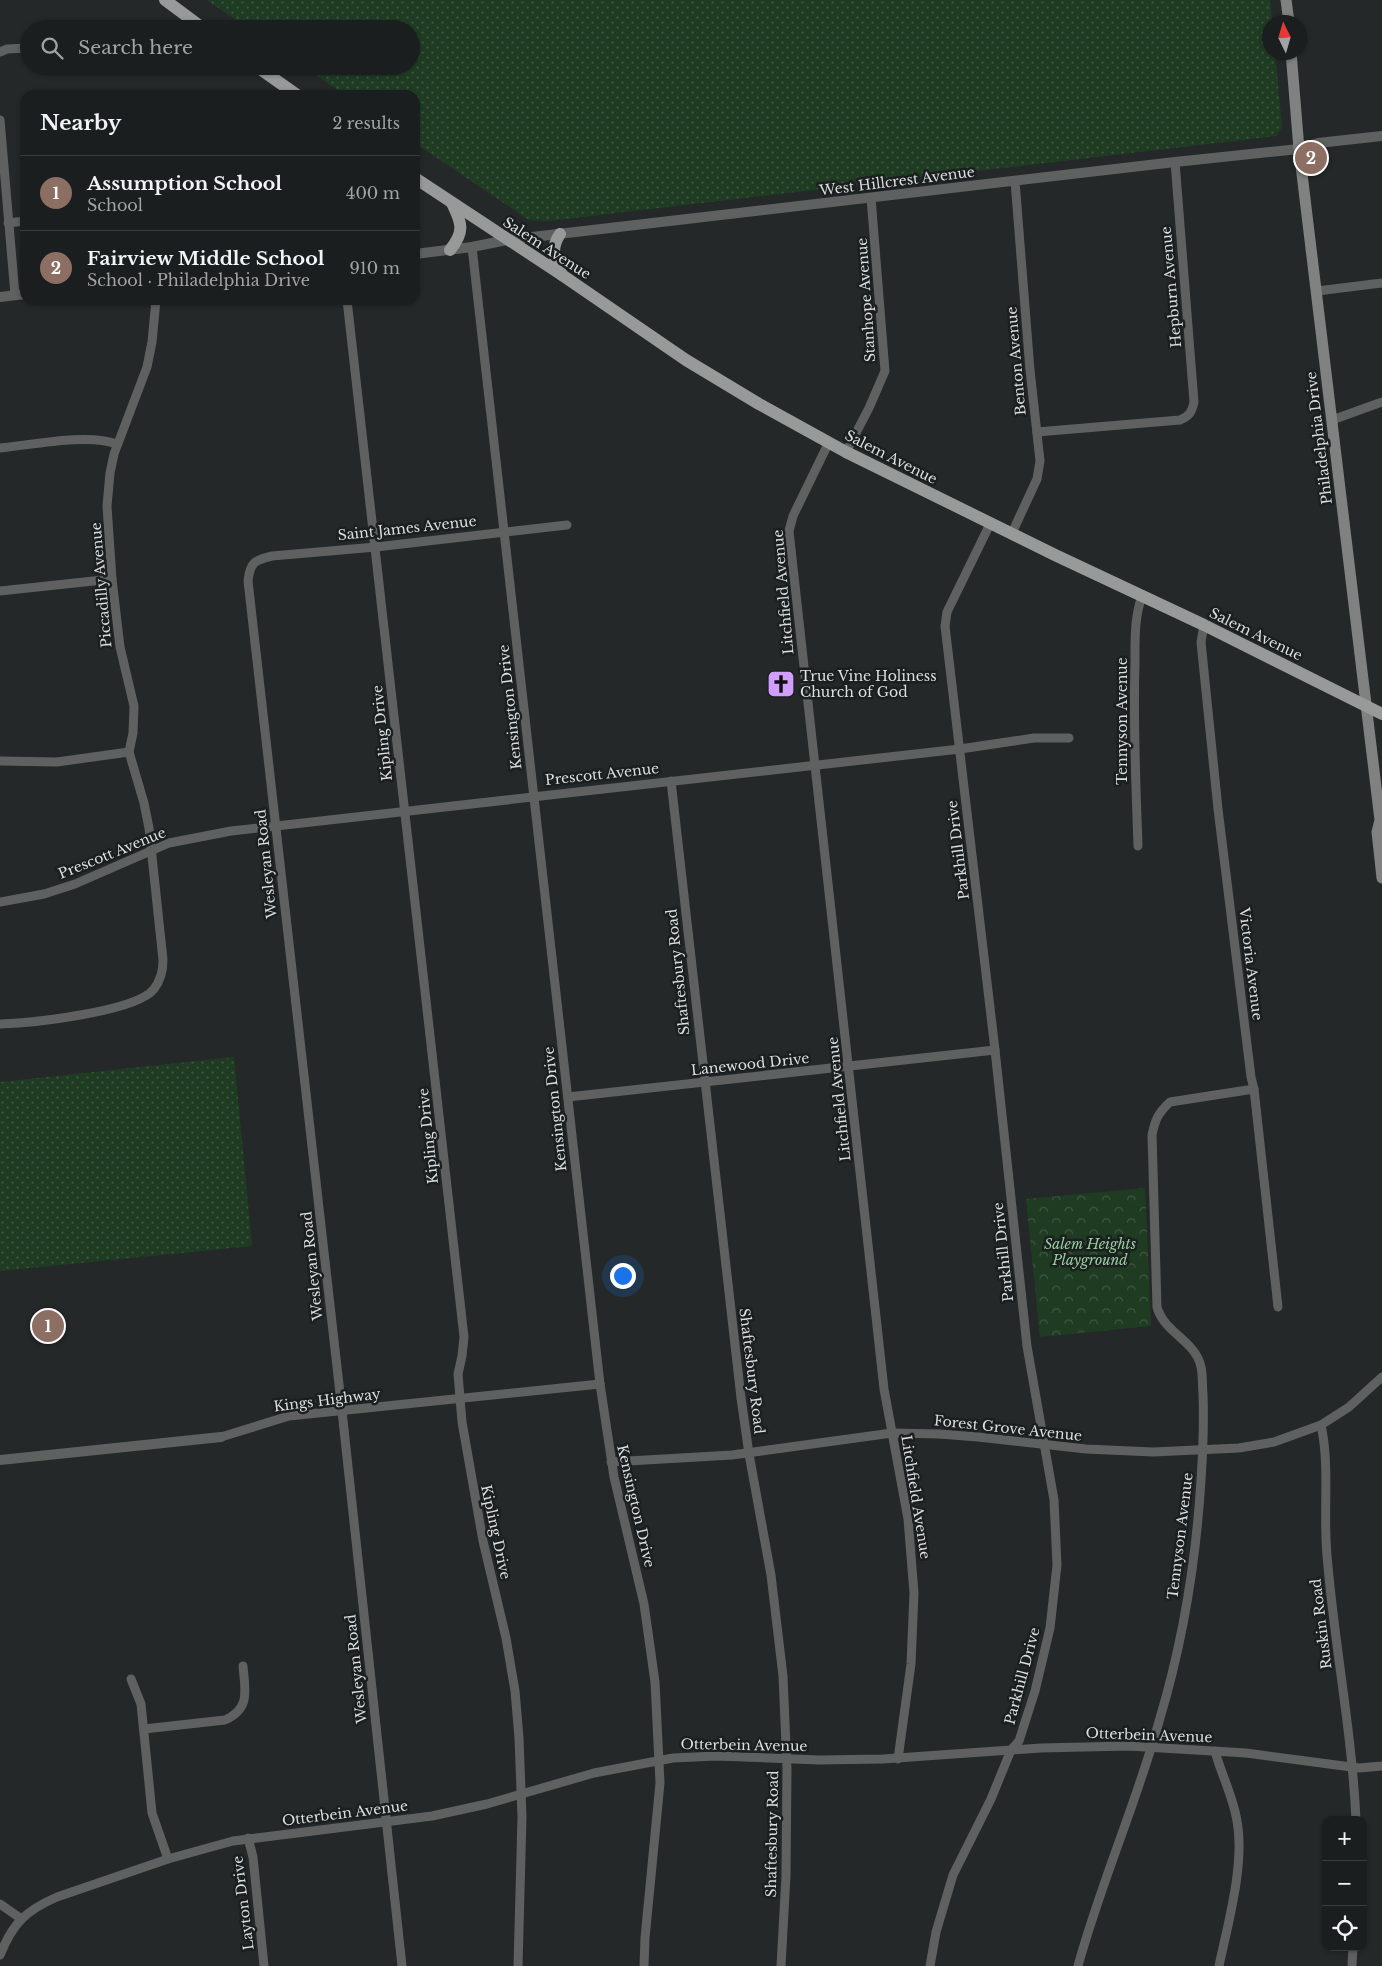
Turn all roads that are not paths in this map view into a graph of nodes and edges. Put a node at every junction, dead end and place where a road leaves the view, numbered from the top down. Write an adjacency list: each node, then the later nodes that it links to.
1 (165, 0): 4 (main road)
2 (1286, 0): 3 (main road)
3 (1287, 15)
4 (192, 20)
5 (20, 48): 6 (street)
6 (0, 52)
7 (1292, 60): 12 (main road, Philadelphia Drive)
8 (269, 75): 9 (main road)
9 (290, 90)
10 (0, 120): 19 (street)
11 (1382, 136): 12 (street, West Hillcrest Avenue)
12 (1299, 149): 13 (street, West Hillcrest Avenue); 27 (main road, Philadelphia Drive)
13 (1175, 162): 14 (street, West Hillcrest Avenue); 34 (street, Hepburn Avenue)
14 (1015, 181): 16 (street, West Hillcrest Avenue); 34 (street, Benton Avenue)
15 (420, 182): 17 (main road, Salem Avenue)
16 (871, 198): 20 (street, West Hillcrest Avenue); 38 (street, Stanhope Avenue)
17 (452, 204): 21 (main road, Salem Avenue); 23 (main road)
18 (20, 222): 19 (street)
19 (8, 223): 28 (street)
20 (560, 234): 21 (street, West Hillcrest Avenue); 25 (main road)
21 (507, 240): 22 (street, West Hillcrest Avenue); 25 (main road, Salem Avenue)
22 (472, 247): 23 (street, West Hillcrest Avenue); 41 (street, Kensington Drive)
23 (450, 250): 24 (street, West Hillcrest Avenue)
24 (420, 253)
25 (562, 275): 35 (main road, Salem Avenue)
26 (1382, 283): 27 (street)
27 (1317, 291): 33 (main road, Philadelphia Drive)
28 (20, 295): 29 (street)
29 (0, 297)
30 (156, 305): 36 (street, Piccadilly Avenue)
31 (348, 305): 43 (street, Kipling Drive)
32 (1382, 402): 33 (street)
33 (1332, 420): 49 (main road, Philadelphia Drive)
34 (1037, 432): 42 (street, Benton Avenue)
35 (829, 442): 38 (main road, Salem Avenue); 55 (street, Litchfield Avenue)
36 (117, 444): 37 (street); 45 (street, Piccadilly Avenue)
37 (0, 448)
38 (846, 452): 39 (main road, Salem Avenue)
39 (990, 522): 42 (main road, Salem Avenue); 52 (street, Parkhill Drive)
40 (567, 525): 41 (street, Saint James Avenue)
41 (504, 532): 43 (street, Saint James Avenue); 57 (street, Kensington Drive)
42 (1012, 533): 47 (main road, Salem Avenue)
43 (376, 546): 44 (street, Saint James Avenue); 58 (street, Kipling Drive)
44 (252, 565): 60 (street, Wesleyan Road)
45 (112, 579): 46 (street); 53 (street, Piccadilly Avenue)
46 (0, 591)
47 (1142, 596): 48 (main road, Salem Avenue); 61 (street, Tennyson Avenue)
48 (1204, 625): 49 (main road, Salem Avenue); 69 (street, Victoria Avenue)
49 (1366, 706): 50 (main road, Salem Avenue); 59 (main road, Philadelphia Drive)
50 (1382, 714)
51 (1068, 738): 52 (street, Prescott Avenue)
52 (960, 749): 55 (street, Prescott Avenue); 66 (street, Parkhill Drive)
53 (129, 752): 54 (street); 62 (street, Piccadilly Avenue)
54 (0, 761)
55 (814, 765): 56 (street, Prescott Avenue); 67 (street, Litchfield Avenue)
56 (671, 780): 57 (street, Prescott Avenue); 68 (street, Shaftesbury Road)
57 (534, 796): 58 (street, Prescott Avenue); 70 (street, Kensington Drive)
58 (405, 811): 60 (street, Prescott Avenue); 74 (street, Kipling Drive)
59 (1381, 822): 63 (main road, Philadelphia Drive)
60 (276, 826): 62 (street, Prescott Avenue); 75 (street, Wesleyan Road)
61 (1138, 846)
62 (152, 851): 64 (street, Prescott Avenue); 65 (street, Piccadilly Avenue)
63 (1382, 878)
64 (0, 902)
65 (0, 1024)
66 (995, 1050): 67 (street, Lanewood Drive); 79 (street, Parkhill Drive)
67 (850, 1066): 68 (street, Lanewood Drive); 77 (street, Litchfield Avenue)
68 (704, 1082): 70 (street, Lanewood Drive); 81 (street, Shaftesbury Road)
69 (1254, 1089): 71 (street, Victoria Avenue); 80 (street, Tennyson Avenue)
70 (568, 1097): 73 (street, Kensington Drive)
71 (1278, 1306)
72 (1382, 1377): 76 (street, Forest Grove Avenue)
73 (600, 1384): 74 (street, Kings Highway); 83 (street, Kensington Drive)
74 (460, 1398): 75 (street, Kings Highway); 95 (street, Kipling Drive)
75 (342, 1412): 78 (street, Kings Highway); 97 (street, Wesleyan Road)
76 (1321, 1425): 80 (street, Forest Grove Avenue); 94 (street, Ruskin Road)
77 (892, 1433): 79 (street, Forest Grove Avenue); 81 (street, Forest Grove Avenue); 91 (street, Litchfield Avenue)
78 (221, 1437): 82 (street, Kings Highway)
79 (1044, 1445): 80 (street, Forest Grove Avenue); 88 (street, Parkhill Drive)
80 (1203, 1450): 87 (street, Tennyson Avenue)
81 (749, 1454): 83 (street, Forest Grove Avenue); 90 (street, Shaftesbury Road)
82 (0, 1460)
83 (611, 1462): 92 (street, Kensington Drive)
84 (243, 1666): 86 (street)
85 (131, 1679): 86 (street)
86 (144, 1729): 99 (street)
87 (1152, 1746): 88 (street, Otterbein Avenue); 89 (street, Otterbein Avenue); 110 (street, Tennyson Avenue)
88 (1011, 1750): 91 (street, Otterbein Avenue); 109 (street, Parkhill Drive)
89 (1215, 1750): 94 (street, Otterbein Avenue); 111 (street)
90 (787, 1758): 91 (street, Otterbein Avenue); 92 (street, Otterbein Avenue); 108 (street, Shaftesbury Road)
91 (898, 1759)
92 (659, 1760): 95 (street, Otterbein Avenue); 107 (street, Kensington Drive)
93 (1382, 1766): 94 (street, Otterbein Avenue)
94 (1352, 1767): 96 (street, Ruskin Road)
95 (522, 1794): 97 (street, Otterbein Avenue); 106 (street, Kipling Drive)
96 (1356, 1816)
97 (386, 1823): 98 (street, Otterbein Avenue); 105 (street, Wesleyan Road)
98 (248, 1838): 99 (street, Otterbein Avenue); 104 (street, Layton Drive)
99 (168, 1859): 101 (street, Otterbein Avenue)
100 (0, 1904): 101 (street)
101 (20, 1918): 103 (street, Otterbein Avenue)
102 (1353, 1951): 112 (street)
103 (0, 1955)
104 (264, 1966)
105 (402, 1966)
106 (518, 1966)
107 (644, 1966)
108 (781, 1966)
109 (930, 1966)
110 (1078, 1966)
111 (1219, 1966)
112 (1352, 1966)

